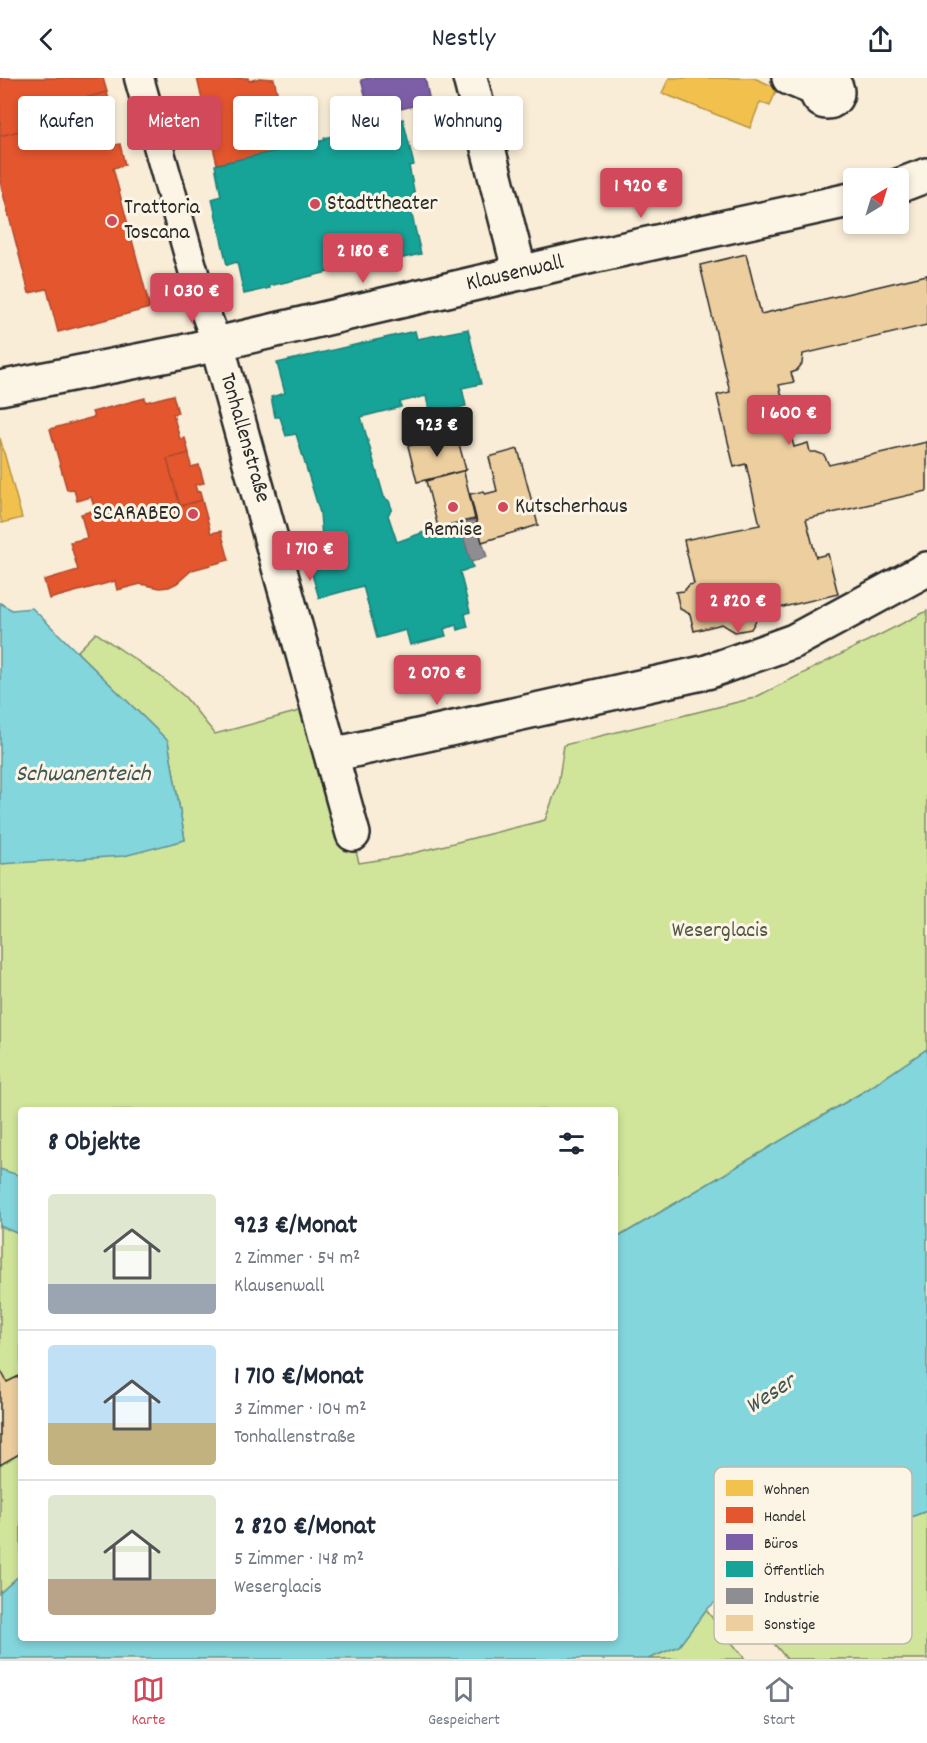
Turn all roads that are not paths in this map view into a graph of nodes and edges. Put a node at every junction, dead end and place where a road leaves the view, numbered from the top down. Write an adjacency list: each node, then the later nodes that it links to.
1 (139, 78): 9 (street, Tonhallenstraße)
2 (470, 78): 8 (street)
3 (927, 175): 4 (street)
4 (909, 182)
5 (909, 199): 6 (street)
6 (927, 200)
7 (843, 201): 8 (street, Klausenwall)
8 (520, 273): 9 (street, Klausenwall)
9 (217, 344): 10 (street, Klausenwall); 12 (street, Tonhallenstraße)
10 (0, 388)
11 (927, 569): 12 (street)
12 (332, 755): 13 (street, Tonhallenstraße)
13 (353, 834)

